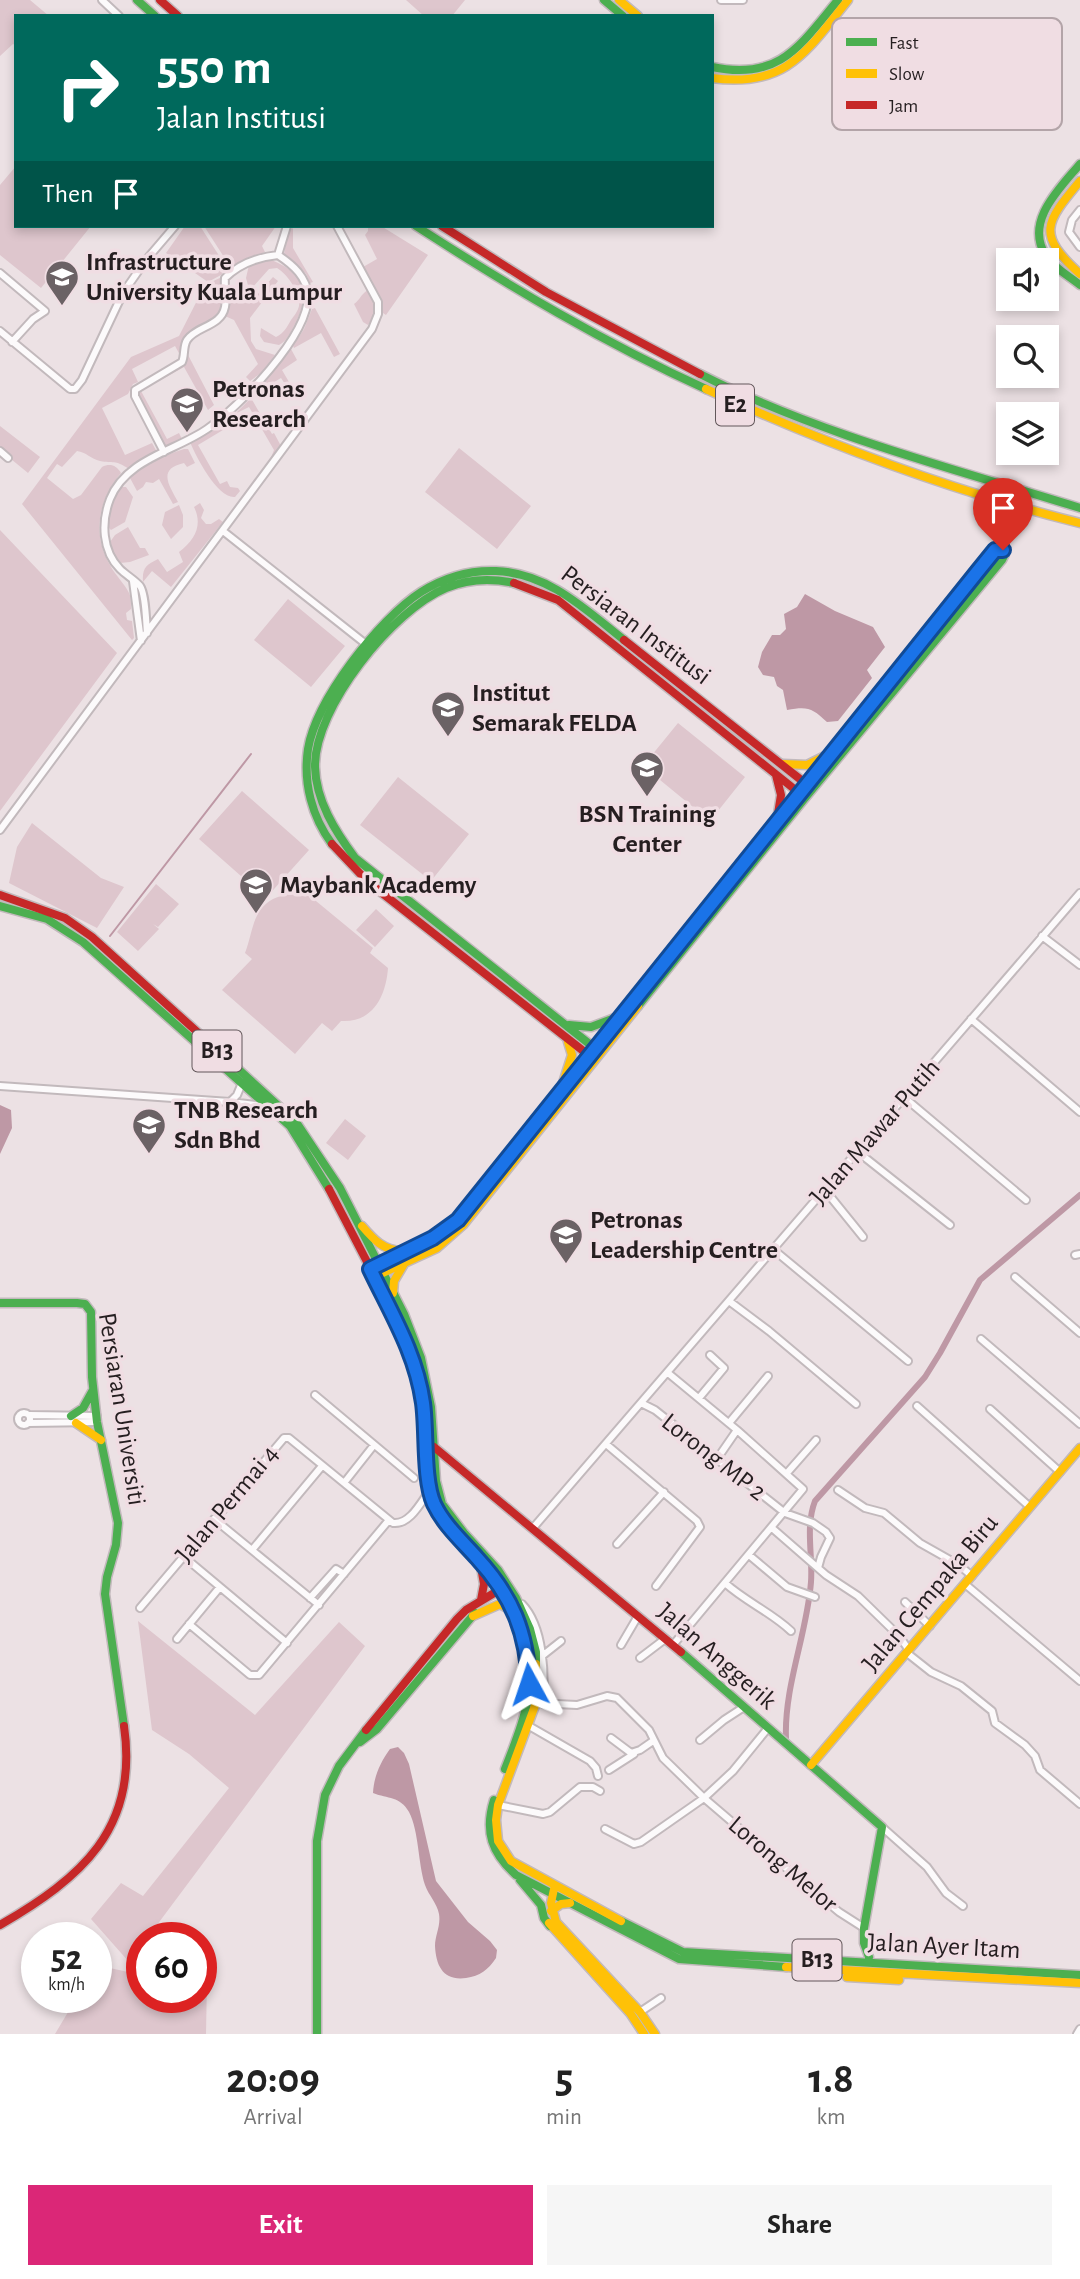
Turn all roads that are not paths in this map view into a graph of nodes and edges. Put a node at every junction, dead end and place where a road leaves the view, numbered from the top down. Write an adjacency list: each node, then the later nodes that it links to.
1 (102, 0): 12 (street)
2 (137, 0): 13 (main road)
3 (160, 0): 14 (main road)
4 (604, 0): 15 (main road)
5 (619, 0): 11 (main road)
6 (625, 0): 11 (street)
7 (722, 0): 8 (street)
8 (743, 0)
9 (838, 0): 18 (main road)
10 (848, 0): 16 (main road)
11 (634, 13)
12 (118, 14)
13 (153, 14)
14 (176, 14)
15 (621, 14)
16 (833, 18)
17 (832, 19): 19 (main road)
18 (714, 68)
19 (714, 78)
20 (1080, 164): 32 (main road)
21 (1080, 181): 31 (main road)
22 (1080, 209): 28 (street)
23 (173, 228): 34 (street)
24 (286, 228): 29 (street)
25 (338, 228): 40 (street)
26 (419, 228): 39 (main road, E2)
27 (445, 228): 38 (main road, E2)
28 (1080, 247)
29 (278, 255): 36 (street); 36 (street)
30 (0, 273): 34 (street)
31 (1080, 274)
32 (1080, 285)
33 (0, 331): 34 (street)
34 (12, 342)
35 (0, 452): 37 (street)
36 (164, 452): 41 (street)
37 (8, 458)
38 (1080, 508)
39 (1080, 523)
40 (223, 531): 42 (street); 44 (street)
41 (133, 581): 42 (street); 43 (street)
42 (147, 633): 43 (street)
43 (141, 641): 51 (street)
44 (367, 645): 46 (main road, Persiaran Institusi); 61 (main road, Persiaran Institusi)
45 (833, 752): 46 (main road); 48 (main road); 48 (main road)
46 (780, 763): 48 (main road, Persiaran Institusi)
47 (775, 774): 49 (main road, Persiaran Institusi); 50 (main road); 60 (main road, Persiaran Institusi)
48 (810, 787): 49 (main road)
49 (802, 796): 50 (main road); 62 (main road)
50 (776, 823): 58 (main road)
51 (0, 830)
52 (1080, 893): 54 (street, Jalan Mawar Putih)
53 (0, 895): 73 (main road, B13)
54 (1077, 903): 56 (street, Jalan Mawar Putih)
55 (0, 906): 63 (main road, B13)
56 (1042, 936): 57 (street); 59 (street, Jalan Mawar Putih)
57 (1080, 965)
58 (622, 1014): 60 (main road); 62 (main road)
59 (971, 1019): 66 (street, Jalan Mawar Putih); 69 (street)
60 (566, 1025): 62 (main road, Persiaran Institusi)
61 (562, 1034): 62 (main road, Persiaran Institusi); 65 (main road)
62 (596, 1055): 65 (main road); 78 (main road)
63 (242, 1083): 67 (street); 68 (main road, B13)
64 (0, 1086): 67 (street)
65 (560, 1092): 77 (main road)
66 (905, 1098): 70 (street, Jalan Mawar Putih); 72 (street)
67 (230, 1102): 68 (street)
68 (270, 1107): 79 (main road, B13)
69 (1080, 1112)
70 (858, 1152): 71 (street, Jalan Mawar Putih); 74 (street)
71 (825, 1190): 75 (street); 76 (street, Jalan Mawar Putih)
72 (1026, 1200)
73 (354, 1216): 77 (main road); 79 (main road, B13)
74 (950, 1225)
75 (863, 1237)
76 (774, 1250): 82 (street, Jalan Mawar Putih); 87 (street)
77 (407, 1251): 79 (main road)
78 (406, 1262): 79 (main road); 81 (main road)
79 (376, 1271): 81 (main road, B13); 116 (main road, B13)
80 (1015, 1277): 84 (street)
81 (393, 1293): 108 (main road, B13)
82 (729, 1301): 88 (street, Jalan Mawar Putih); 94 (street)
83 (0, 1303): 90 (main road, Persiaran Universiti)
84 (1080, 1332)
85 (981, 1339): 102 (street)
86 (710, 1355): 92 (street)
87 (908, 1361)
88 (668, 1373): 92 (street); 93 (street, Jalan Mawar Putih)
89 (768, 1376): 101 (street)
90 (93, 1390): 98 (main road, Persiaran Universiti); 99 (main road)
91 (315, 1395): 107 (street)
92 (699, 1398): 101 (street)
93 (641, 1403): 106 (street, Jalan Mawar Putih); 110 (street, Lorong MP 2)
94 (856, 1404)
95 (918, 1406): 121 (street)
96 (990, 1409): 112 (street)
97 (30, 1415): 99 (street); 100 (street); 100 (street)
98 (97, 1419): 99 (street); 104 (main road, Persiaran Universiti)
99 (74, 1420): 100 (street); 104 (main road)
100 (28, 1423)
101 (729, 1423): 103 (street)
102 (1080, 1424)
103 (737, 1430): 110 (street); 113 (street)
104 (101, 1440): 185 (main road, Persiaran Universiti)
105 (816, 1440): 113 (street)
106 (606, 1444): 118 (street); 125 (street, Jalan Mawar Putih)
107 (374, 1445): 114 (street); 115 (street)
108 (434, 1447): 125 (main road, Jalan Anggerik); 139 (main road, B13)
109 (1080, 1448): 112 (main road, Jalan Cempaka Biru)
110 (717, 1459): 122 (street, Lorong MP 2)
111 (322, 1466): 115 (street, Jalan Permai 4); 123 (street, Jalan Permai 4); 128 (street)
112 (1060, 1472): 121 (main road, Jalan Cempaka Biru)
113 (787, 1474): 122 (street)
114 (414, 1478)
115 (344, 1483): 124 (street, Jalan Permai 4)
116 (430, 1489): 119 (street); 120 (main road, B13)
117 (838, 1490): 134 (street)
118 (664, 1492): 127 (street); 137 (street)
119 (420, 1504): 120 (street); 124 (street)
120 (435, 1505): 131 (main road, B13)
121 (1030, 1507): 134 (main road, Jalan Cempaka Biru)
122 (785, 1513): 126 (street); 132 (street, Lorong MP 2)
123 (214, 1519): 128 (street); 130 (street, Jalan Permai 4)
124 (389, 1520): 133 (street)
125 (533, 1528): 149 (main road, Jalan Anggerik)
126 (772, 1528): 129 (street); 132 (street)
127 (617, 1544)
128 (252, 1550): 141 (street)
129 (749, 1555): 135 (street); 140 (street)
130 (183, 1556): 138 (street); 146 (street, Jalan Permai 4)
131 (478, 1560): 139 (main road, B13); 143 (main road)
132 (813, 1563): 158 (street)
133 (344, 1574): 141 (street); 145 (street)
134 (972, 1576): 136 (main road, Jalan Cempaka Biru)
135 (725, 1583): 152 (street); 155 (street)
136 (965, 1584): 151 (main road, Jalan Cempaka Biru); 161 (street)
137 (656, 1586)
138 (220, 1587): 150 (street); 156 (street)
139 (504, 1589): 142 (main road, B13); 143 (main road); 147 (main road, B13); 148 (main road)
140 (812, 1597)
141 (310, 1598): 145 (street)
142 (516, 1598): 159 (street); 163 (main road, B13)
143 (481, 1600): 162 (main road)
144 (905, 1602): 151 (street)
145 (319, 1605): 156 (street)
146 (140, 1608)
147 (515, 1614): 148 (main road); 180 (main road, B13)
148 (473, 1616): 162 (main road)
149 (638, 1616): 155 (main road, Jalan Anggerik); 157 (street)
150 (189, 1624): 153 (street); 156 (street)
151 (930, 1626): 158 (main road, Jalan Cempaka Biru)
152 (791, 1632)
153 (177, 1639)
154 (561, 1641): 159 (street)
155 (669, 1642): 160 (street); 164 (main road, Jalan Anggerik)
156 (287, 1643)
157 (621, 1645)
158 (908, 1651): 171 (main road, Jalan Cempaka Biru); 176 (street)
159 (542, 1656): 163 (street)
160 (640, 1658)
161 (1080, 1681)
162 (403, 1689): 196 (main road)
163 (540, 1703): 165 (main road, B13); 169 (street, Lorong Melor)
164 (744, 1707): 166 (main road, Jalan Anggerik); 168 (street)
165 (529, 1726): 173 (street); 177 (main road, B13)
166 (768, 1728): 171 (main road, Jalan Anggerik); 175 (street)
167 (611, 1738): 170 (street)
168 (700, 1740)
169 (653, 1741): 170 (street); 175 (street, Lorong Melor)
170 (635, 1752): 172 (street)
171 (811, 1765): 178 (main road, Jalan Anggerik)
172 (609, 1770)
173 (598, 1776)
174 (600, 1791): 177 (street)
175 (704, 1798): 179 (street); 187 (street, Lorong Melor)
176 (1080, 1804)
177 (498, 1805): 181 (main road, B13)
178 (882, 1827): 183 (street, Jalan Anggerik); 187 (main road)
179 (605, 1829)
180 (516, 1875): 181 (main road, B13); 186 (main road)
181 (551, 1888): 182 (main road, B13); 184 (main road); 186 (main road)
182 (569, 1899): 184 (main road); 188 (main road, Jalan Ayer Itam / B13); 192 (main road, Jalan Ayer Itam / B13)
183 (963, 1906)
184 (551, 1911): 194 (main road)
185 (0, 1925)
186 (550, 1926): 197 (main road)
187 (864, 1928): 189 (main road)
188 (733, 1956): 189 (main road); 190 (main road, Jalan Ayer Itam / B13)
189 (869, 1957): 190 (main road)
190 (945, 1967): 191 (main road, Jalan Ayer Itam / B13)
191 (1080, 1975)
192 (1080, 1983)
193 (661, 1998): 194 (street)
194 (640, 2012): 198 (main road)
195 (1080, 2029): 199 (street)
196 (317, 2034)
197 (645, 2034)
198 (655, 2034)
199 (1077, 2034)

